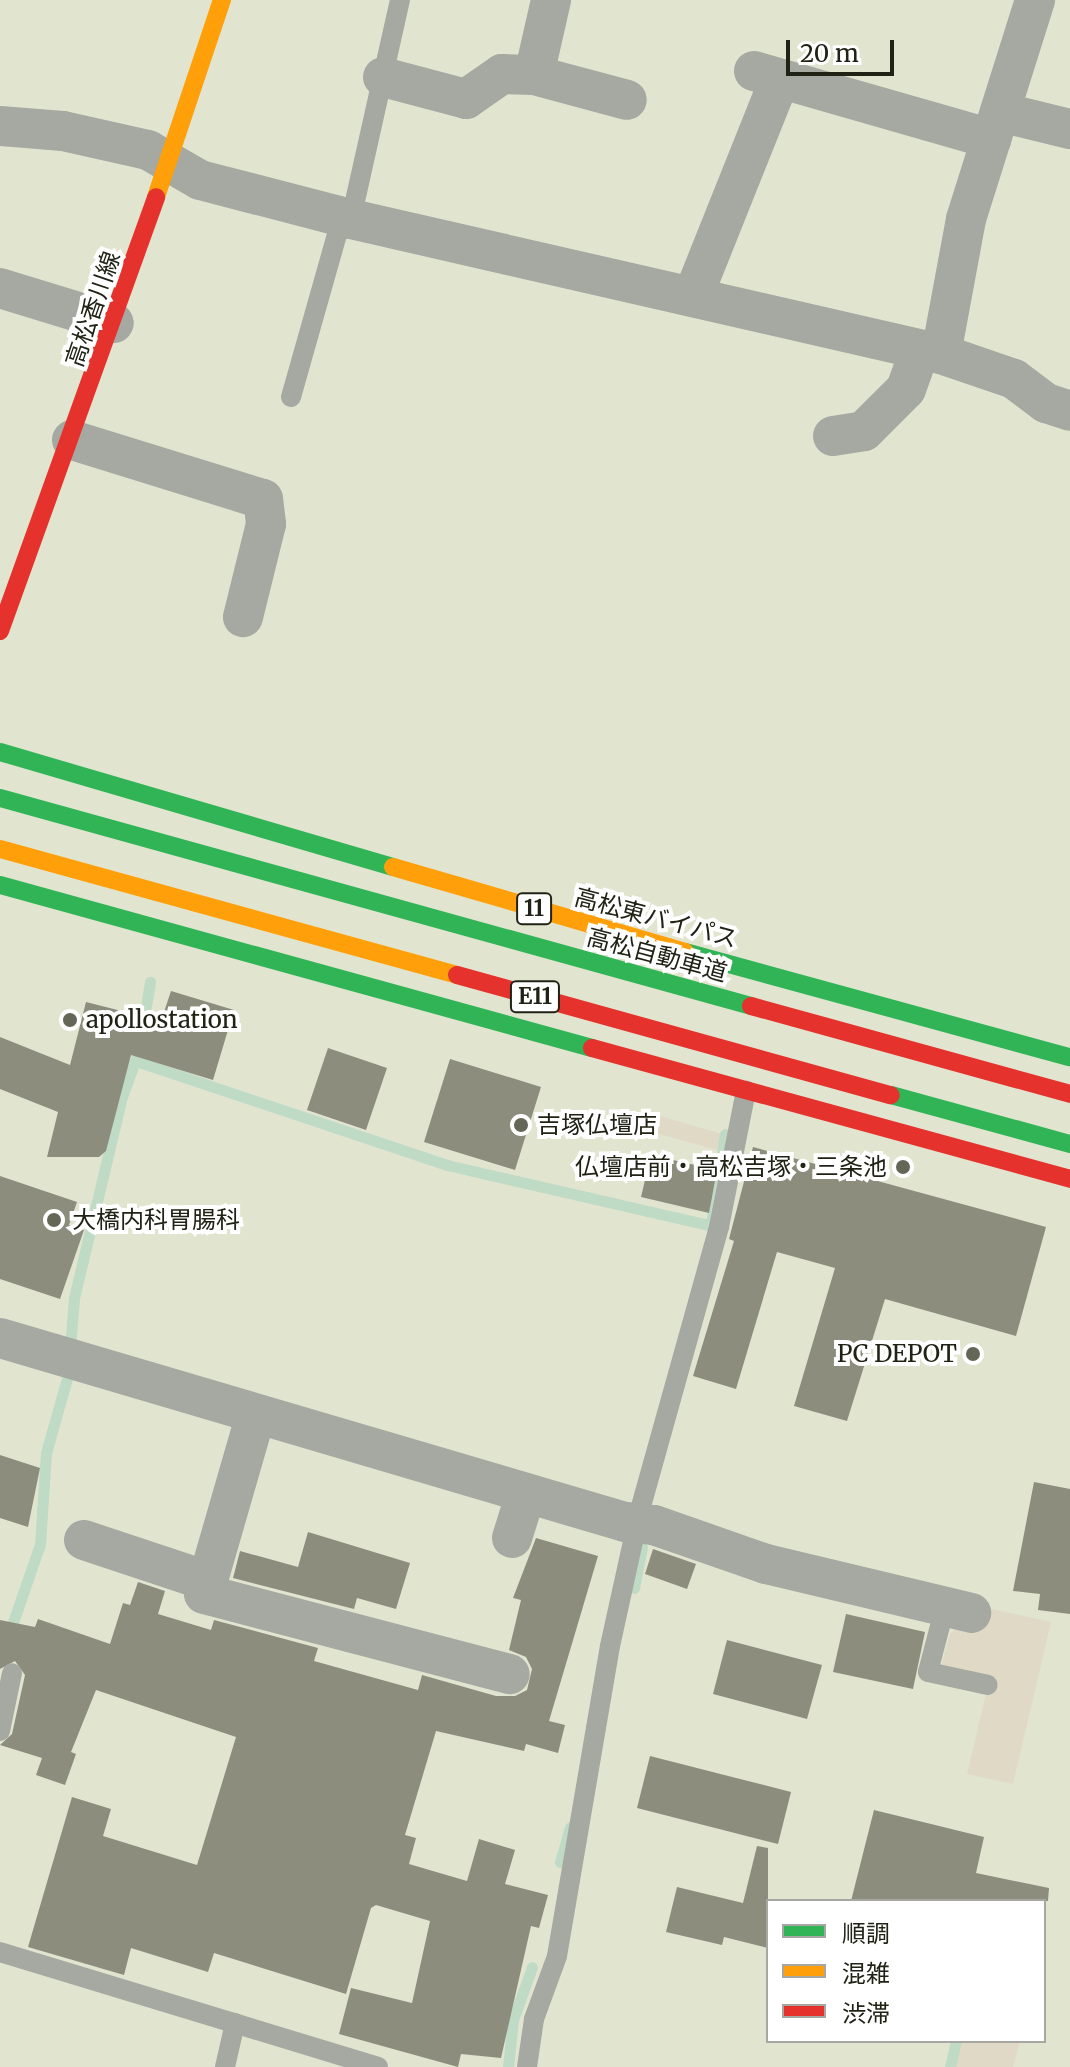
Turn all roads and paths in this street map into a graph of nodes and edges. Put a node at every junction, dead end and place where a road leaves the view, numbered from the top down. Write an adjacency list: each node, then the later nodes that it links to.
1 (222, 0): 11 (main road, 高松香川線)
2 (400, 0): 6 (lane)
3 (551, 0): 5 (street)
4 (1035, 0): 8 (street)
5 (534, 75): 6 (street); 7 (street)
6 (383, 77): 12 (lane)
7 (627, 100)
8 (995, 125): 10 (street); 14 (street); 16 (street)
9 (0, 126): 11 (street)
10 (1070, 129)
11 (170, 162): 12 (street); 15 (main road, 高松香川線)
12 (346, 218): 14 (street); 17 (lane)
13 (0, 288): 15 (street)
14 (693, 296): 16 (street)
15 (114, 323): 20 (main road, 高松香川線)
16 (930, 352): 18 (street); 19 (street)
17 (291, 397)
18 (1070, 411)
19 (833, 436)
20 (72, 440): 21 (street); 22 (main road, 高松香川線)
21 (243, 617)
22 (0, 631)
23 (0, 752): 27 (main road, 高松東バイパス / 11)
24 (0, 798): 29 (main road, 高松自動車道 / E11)
25 (0, 849): 30 (main road, E11)
26 (0, 885): 28 (main road)
27 (1070, 1057)
28 (746, 1091): 31 (main road); 35 (lane)
29 (1070, 1094)
30 (1070, 1144)
31 (1070, 1179)
32 (0, 1338): 33 (street)
33 (256, 1414): 34 (street); 38 (street)
34 (526, 1493): 35 (street); 36 (street)
35 (639, 1523): 39 (street); 48 (lane)
36 (512, 1538)
37 (84, 1540): 38 (street)
38 (207, 1581): 41 (street)
39 (958, 1610): 42 (lane)
40 (12, 1673): 43 (lane)
41 (510, 1674)
42 (988, 1685)
43 (0, 1731)
44 (0, 1952): 45 (lane)
45 (235, 2023): 46 (lane); 47 (lane)
46 (225, 2067)
47 (378, 2067)
48 (527, 2067)

